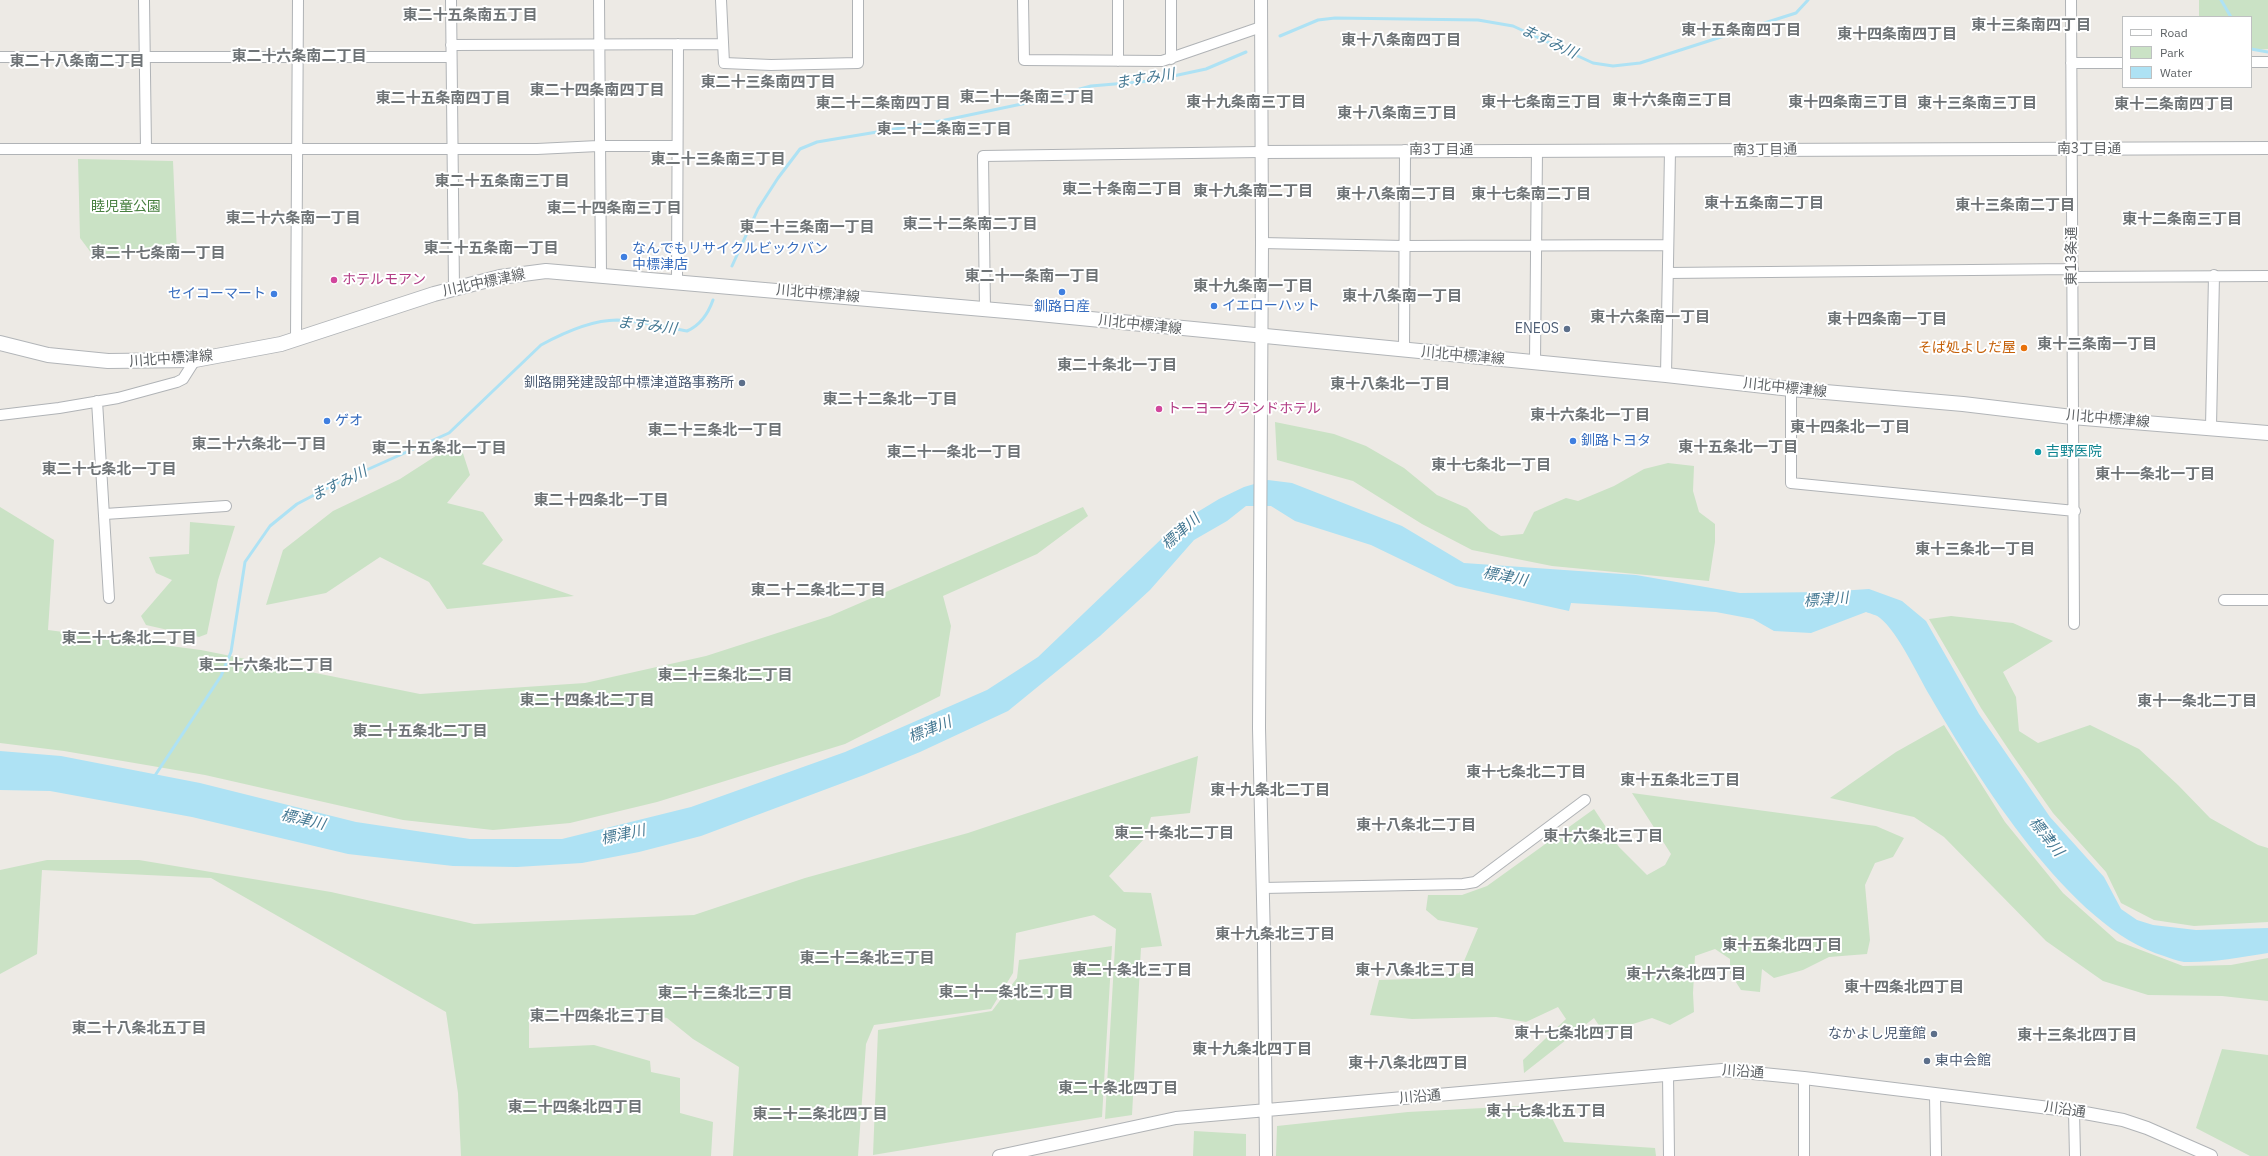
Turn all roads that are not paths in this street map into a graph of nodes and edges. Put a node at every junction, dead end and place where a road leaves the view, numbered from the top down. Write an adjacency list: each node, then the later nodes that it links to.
1 (144, 0): 19 (street)
2 (298, 0): 20 (street)
3 (451, 0): 16 (street)
4 (599, 0): 13 (street)
5 (721, 0): 15 (street)
6 (858, 0): 15 (street)
7 (1023, 0): 22 (street)
8 (1118, 0): 22 (street)
9 (1171, 0): 21 (street)
10 (1261, 0): 12 (street)
11 (2071, 0): 25 (street, 東13条通)
12 (1261, 27): 21 (street); 38 (street)
13 (599, 44): 14 (street); 16 (street); 27 (street)
14 (678, 44): 15 (street); 28 (street)
15 (722, 44)
16 (451, 45): 18 (street)
17 (0, 57): 19 (street)
18 (451, 57): 20 (street); 30 (street)
19 (146, 58): 20 (street); 29 (street)
20 (298, 58): 33 (street)
21 (1171, 59): 22 (street)
22 (1118, 61)
23 (2252, 62): 24 (street)
24 (2268, 62)
25 (2072, 63): 26 (street); 36 (street, 東13条通)
26 (2122, 63)
27 (598, 146): 28 (street); 30 (street); 45 (street)
28 (676, 146): 48 (street)
29 (146, 148): 32 (street); 33 (street)
30 (452, 148): 33 (street); 49 (street)
31 (2268, 148): 36 (street, 南3丁目通)
32 (0, 149)
33 (296, 149): 52 (street)
34 (1405, 150): 35 (street, 南3丁目通); 38 (street, 南3丁目通); 42 (street)
35 (1537, 150): 37 (street, 南3丁目通); 40 (street)
36 (2072, 150): 37 (street, 南3丁目通); 44 (street, 東13条通)
37 (1670, 151): 41 (street)
38 (1261, 152): 39 (street); 50 (street)
39 (1262, 243): 42 (street); 51 (street)
40 (1537, 245): 41 (street); 42 (street); 56 (street)
41 (1668, 245): 43 (street)
42 (1404, 246): 54 (street)
43 (1668, 273): 44 (street); 57 (street)
44 (2073, 273): 46 (street); 61 (street, 東13条通)
45 (601, 275): 48 (main road, 川北中標津線); 49 (main road, 川北中標津線)
46 (2214, 275): 47 (street); 62 (street)
47 (2268, 276)
48 (677, 282): 50 (main road, 川北中標津線)
49 (454, 288): 52 (main road, 川北中標津線)
50 (985, 310): 51 (main road, 川北中標津線)
51 (1261, 336): 54 (main road, 川北中標津線); 72 (street)
52 (296, 339): 55 (main road, 川北中標津線)
53 (0, 343): 55 (main road, 川北中標津線)
54 (1404, 351): 56 (main road, 川北中標津線)
55 (195, 360): 59 (street)
56 (1535, 362): 57 (main road, 川北中標津線)
57 (1666, 375): 58 (main road, 川北中標津線)
58 (1791, 389): 61 (main road, 川北中標津線); 65 (street)
59 (97, 401): 60 (street); 66 (street)
60 (0, 415)
61 (2072, 417): 62 (main road, 川北中標津線); 65 (street, 東13条通)
62 (2211, 427): 63 (main road, 川北中標津線)
63 (2268, 433)
64 (226, 506): 66 (street)
65 (2075, 511): 70 (street, 東13条通)
66 (105, 514): 67 (street)
67 (109, 598)
68 (2224, 600): 69 (street)
69 (2268, 600)
70 (2074, 624)
71 (1585, 800): 72 (street)
72 (1264, 888): 76 (street)
73 (1668, 1074): 74 (street, 川沿通); 76 (street, 川沿通); 81 (street)
74 (1804, 1078): 75 (street, 川沿通); 82 (street)
75 (1936, 1095): 77 (street, 川沿通); 83 (street)
76 (1266, 1111): 79 (street, 川沿通); 80 (street)
77 (2074, 1111): 78 (street, 川沿通); 84 (street)
78 (2208, 1155)
79 (998, 1156)
80 (1266, 1156)
81 (1669, 1156)
82 (1804, 1156)
83 (1936, 1156)
84 (2075, 1156)

